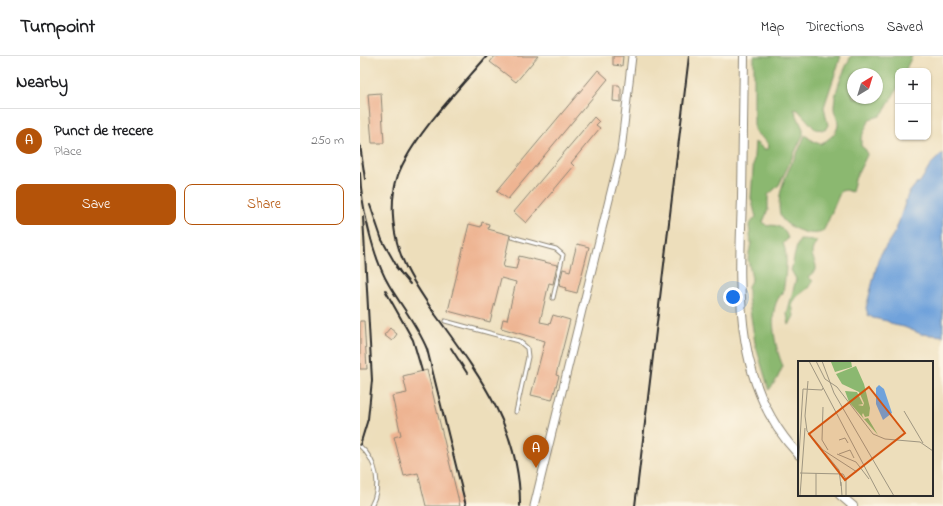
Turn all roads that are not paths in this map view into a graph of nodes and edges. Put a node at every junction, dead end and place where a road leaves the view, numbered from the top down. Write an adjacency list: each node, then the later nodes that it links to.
1 (632, 56): 11 (street)
2 (744, 56): 8 (main road)
3 (512, 237): 4 (lane)
4 (553, 298)
5 (445, 321): 6 (lane)
6 (516, 412)
7 (360, 446): 10 (lane)
8 (798, 455)
9 (841, 496): 12 (main road)
10 (371, 506)
11 (534, 506)
12 (852, 506)

